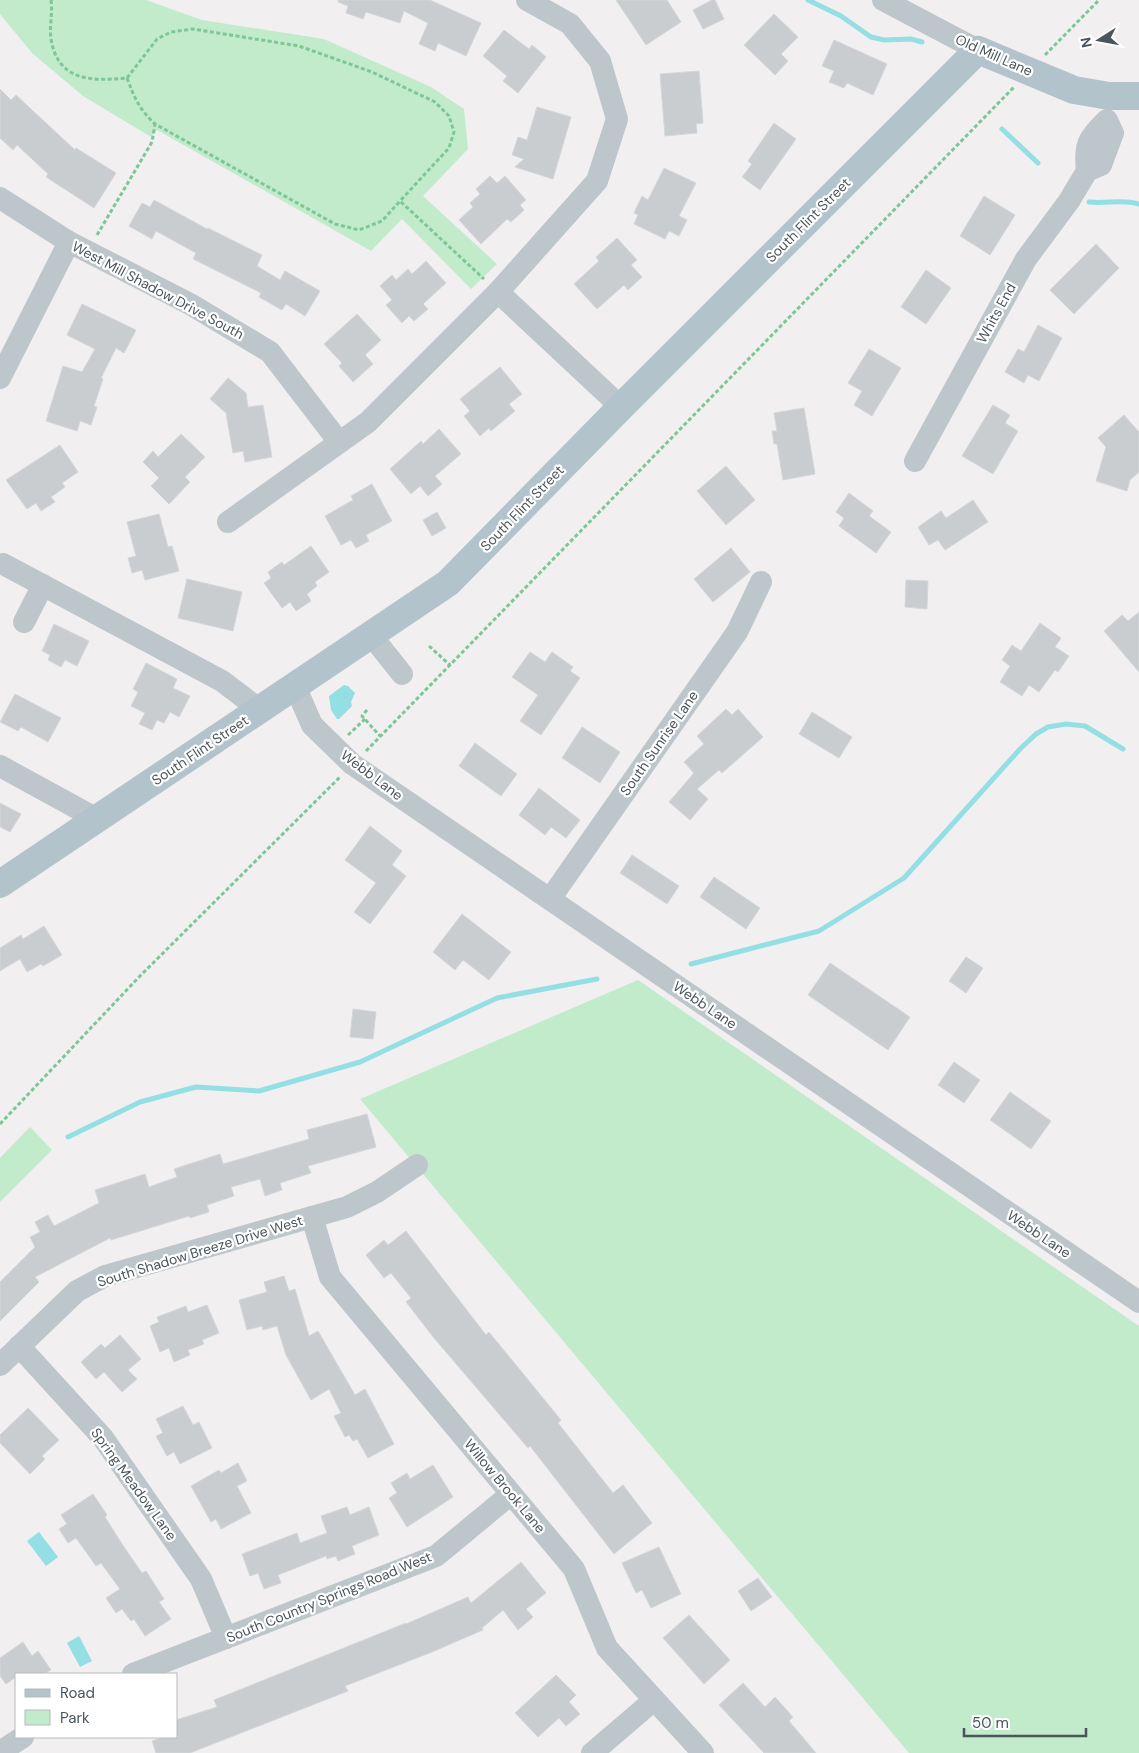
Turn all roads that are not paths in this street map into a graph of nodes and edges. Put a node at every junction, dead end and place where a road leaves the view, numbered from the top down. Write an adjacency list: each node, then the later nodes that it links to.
1 (527, 0): 8 (street)
2 (883, 0): 3 (street, Old Mill Lane)
3 (978, 50): 5 (main road, Old Mill Lane); 10 (main road, South Flint Street)
4 (1139, 96): 5 (main road, Old Mill Lane)
5 (1108, 108): 12 (street, Whits End)
6 (0, 198): 7 (street, West Mill Shadow Drive South)
7 (78, 247): 9 (street); 11 (street, West Mill Shadow Drive South)
8 (498, 292): 10 (street); 11 (street)
9 (0, 378)
10 (621, 407): 18 (main road, South Flint Street)
11 (340, 442): 13 (street)
12 (915, 461)
13 (228, 522)
14 (3, 564): 16 (street)
15 (761, 582): 25 (street, South Sunrise Lane)
16 (43, 585): 17 (street); 21 (street)
17 (24, 622)
18 (371, 635): 19 (street); 20 (main road, South Flint Street)
19 (402, 674)
20 (295, 686): 21 (main road, South Flint Street); 25 (street, Webb Lane)
21 (260, 710): 23 (main road, South Flint Street)
22 (0, 766): 23 (street)
23 (97, 819): 24 (main road, South Flint Street)
24 (0, 884)
25 (550, 899): 28 (street, Webb Lane)
26 (417, 1165): 27 (street, South Shadow Breeze Drive West)
27 (312, 1217): 29 (street, South Shadow Breeze Drive West); 31 (street, Willow Brook Lane)
28 (1139, 1302)
29 (19, 1346): 30 (street, South Shadow Breeze Drive West); 32 (street, Spring Meadow Lane)
30 (0, 1365)
31 (511, 1494): 32 (street, South Country Springs Road West); 34 (street, Willow Brook Lane)
32 (226, 1638): 33 (street, South Country Springs Road West)
33 (136, 1673)
34 (654, 1700): 37 (street); 38 (street, Willow Brook Lane)
35 (21, 1738): 36 (street)
36 (0, 1752)
37 (592, 1753)
38 (703, 1753)

